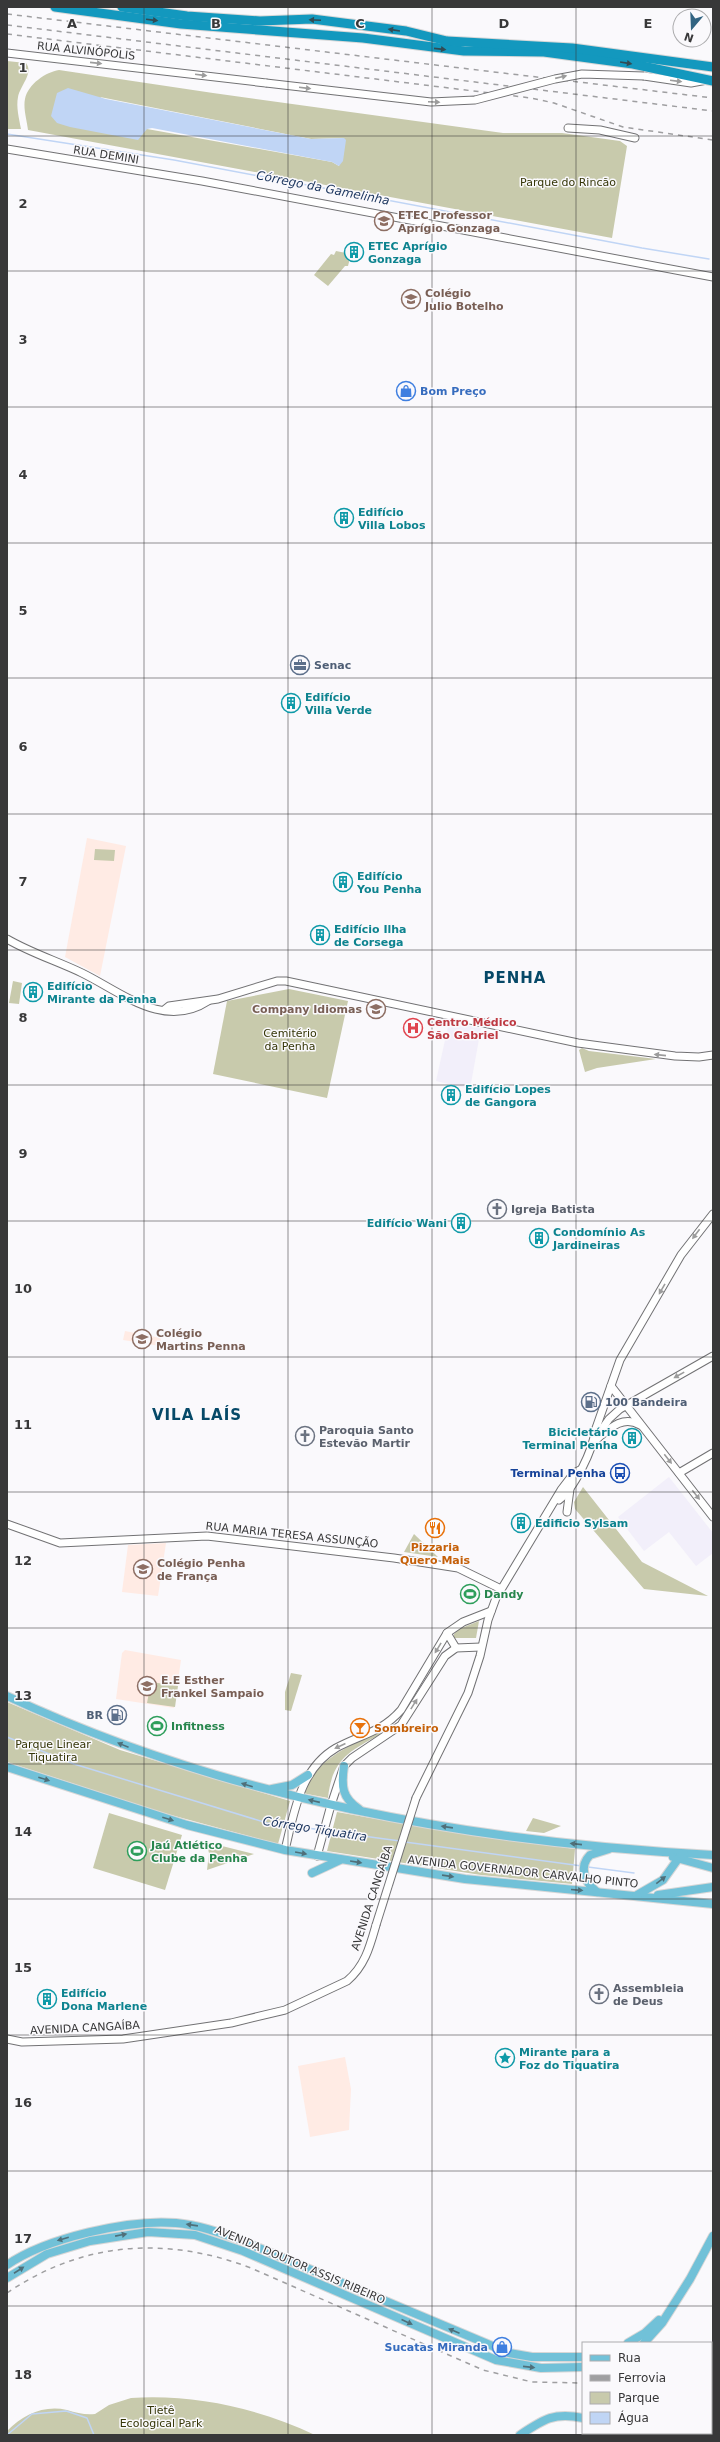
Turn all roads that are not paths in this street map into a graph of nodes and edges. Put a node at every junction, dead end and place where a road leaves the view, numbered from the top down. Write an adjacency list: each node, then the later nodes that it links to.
1 (55, 7): 3 (highway)
2 (122, 7): 4 (highway, one-way to 2)
3 (111, 11): 5 (highway, one-way to 5)
4 (354, 24): 5 (highway); 7 (highway, one-way to 4)
5 (273, 31): 8 (highway, one-way to 8)
6 (7, 53): 8 (street, RUA ALVINÓPOLIS, one-way to 8, bridge)
7 (713, 67)
8 (710, 81)
9 (568, 128): 10 (street)
10 (636, 138)
11 (7, 149): 12 (street, RUA DEMINI)
12 (713, 277)
13 (7, 939): 14 (street, one-way to 13)
14 (713, 1054)
15 (713, 1214): 17 (street, AVENIDA CANGAÍBA, one-way to 17)
16 (713, 1356): 18 (street, one-way to 18)
17 (610, 1386): 18 (street); 20 (street, AVENIDA CANGAÍBA)
18 (626, 1405): 19 (street); 20 (street)
19 (643, 1426): 20 (street); 23 (street, one-way to 23)
20 (594, 1442): 22 (street, AVENIDA CANGAÍBA)
21 (713, 1453): 23 (street)
22 (580, 1470): 24 (street, AVENIDA CANGAÍBA); 25 (street, AVENIDA CANGAÍBA)
23 (679, 1473): 27 (street, one-way to 27)
24 (570, 1488): 25 (street, AVENIDA CANGAÍBA); 26 (street)
25 (557, 1501): 29 (street, AVENIDA CANGAÍBA)
26 (567, 1512)
27 (713, 1517)
28 (7, 1524): 29 (street, RUA MARIA TERESA ASSUNÇÃO)
29 (501, 1589): 30 (street, AVENIDA CANGAÍBA)
30 (490, 1611): 31 (street); 32 (street, AVENIDA CANGAÍBA)
31 (447, 1633): 33 (street); 37 (street, one-way to 37)
32 (481, 1647): 33 (street); 55 (street, AVENIDA CANGAÍBA, bridge)
33 (456, 1648): 35 (street, one-way to 33)
34 (7, 1696): 38 (main road, one-way to 34)
35 (344, 1766): 40 (street); 41 (main road)
36 (7, 1767): 42 (main road, AVENIDA GOVERNADOR CARVALHO PINTO, one-way to 42)
37 (308, 1775): 38 (main road); 39 (street)
38 (261, 1789): 39 (main road)
39 (297, 1800): 40 (main road, one-way to 39); 42 (street)
40 (330, 1808): 41 (main road); 44 (street)
41 (363, 1812): 43 (main road, one-way to 41)
42 (286, 1847): 44 (main road, AVENIDA GOVERNADOR CARVALHO PINTO, one-way to 44)
43 (615, 1848): 45 (main road); 51 (main road)
44 (317, 1856): 47 (main road, AVENIDA GOVERNADOR CARVALHO PINTO)
45 (681, 1856): 46 (main road); 48 (main road); 52 (main road, one-way to 45)
46 (713, 1856)
47 (340, 1860): 49 (main road); 51 (main road, AVENIDA GOVERNADOR CARVALHO PINTO, one-way to 51)
48 (713, 1868)
49 (312, 1873)
50 (713, 1887): 53 (main road)
51 (597, 1892): 52 (main road, AVENIDA GOVERNADOR CARVALHO PINTO)
52 (637, 1895): 53 (main road, AVENIDA GOVERNADOR CARVALHO PINTO)
53 (647, 1896): 54 (main road, AVENIDA GOVERNADOR CARVALHO PINTO)
54 (713, 1904)
55 (7, 2039)
56 (713, 2236): 59 (main road)
57 (7, 2265): 63 (main road, AVENIDA DOUTOR ASSIS RIBEIRO, one-way to 57)
58 (7, 2278): 65 (main road, AVENIDA DOUTOR ASSIS RIBEIRO, one-way to 65)
59 (665, 2315): 60 (main road); 61 (main road)
60 (655, 2332): 61 (main road); 62 (main road)
61 (643, 2341)
62 (652, 2342)
63 (490, 2346): 64 (main road, AVENIDA DOUTOR ASSIS RIBEIRO); 65 (main road)
64 (516, 2355): 66 (main road, AVENIDA DOUTOR ASSIS RIBEIRO); 67 (main road)
65 (484, 2356): 67 (main road, AVENIDA DOUTOR ASSIS RIBEIRO)
66 (582, 2357)
67 (514, 2365): 68 (main road, AVENIDA DOUTOR ASSIS RIBEIRO, one-way to 68)
68 (582, 2367)
69 (582, 2418): 70 (main road)
70 (520, 2435)

